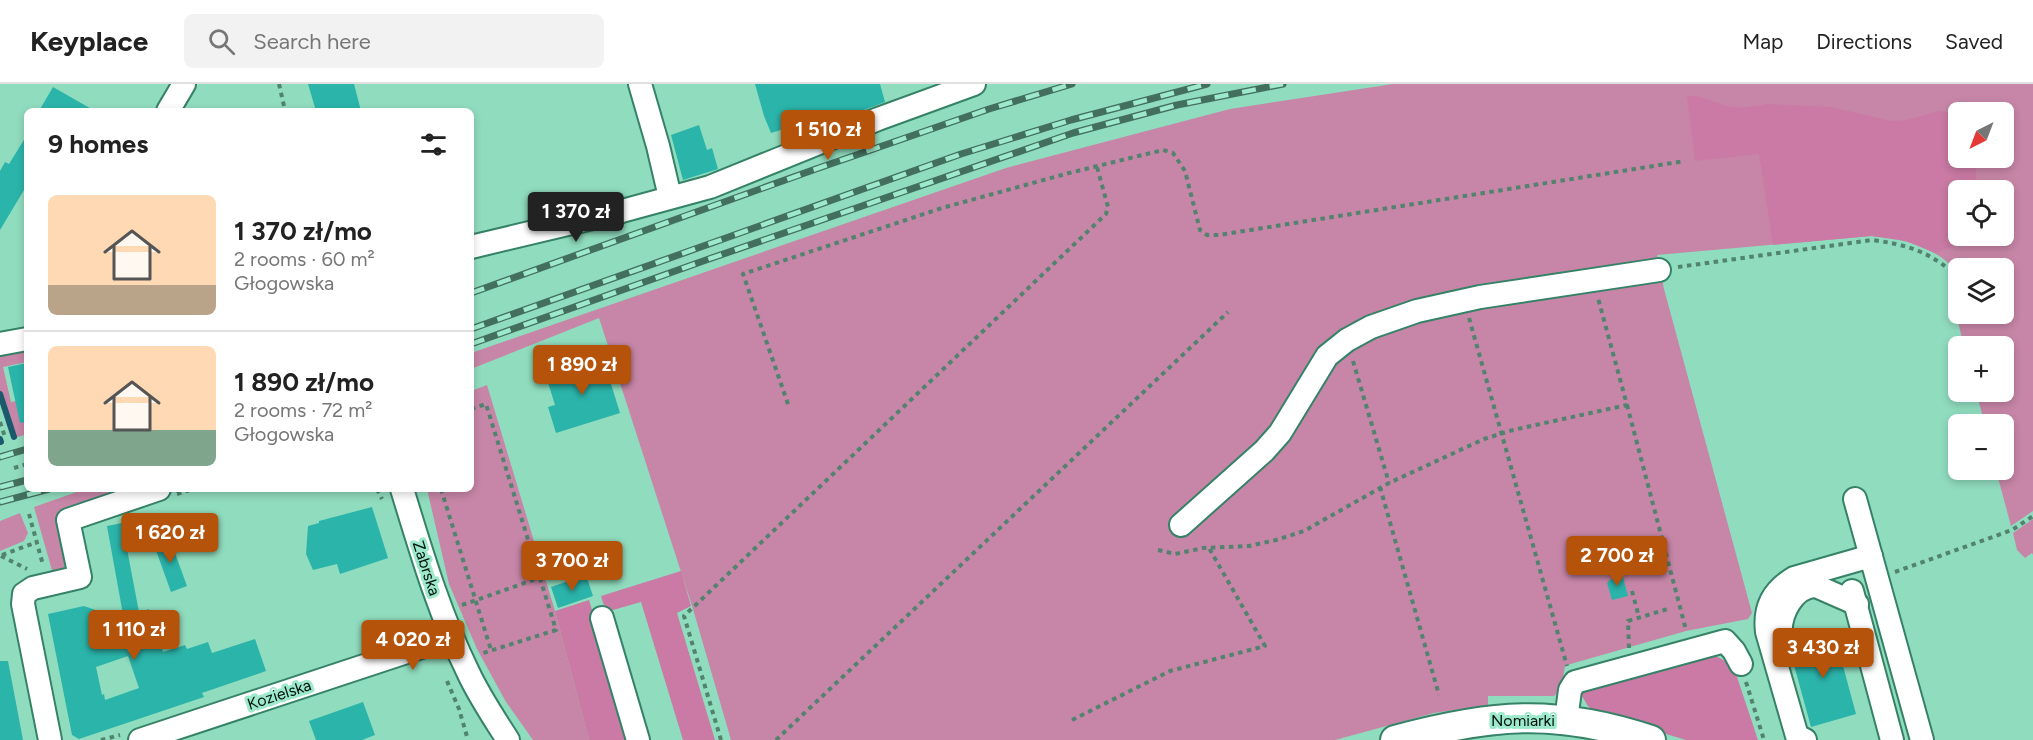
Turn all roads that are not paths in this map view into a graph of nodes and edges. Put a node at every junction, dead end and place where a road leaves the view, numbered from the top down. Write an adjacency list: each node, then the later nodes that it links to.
1 (184, 84): 4 (street)
2 (640, 84): 5 (street)
3 (974, 84): 5 (street)
4 (170, 108)
5 (670, 197): 6 (street)
6 (474, 246)
7 (1659, 270): 11 (street)
8 (403, 492): 16 (street, Zabrska)
9 (165, 493): 20 (street)
10 (1855, 499): 12 (street)
11 (1181, 525)
12 (1871, 556): 13 (street); 28 (street)
13 (1832, 568): 14 (street); 18 (street)
14 (1857, 604): 18 (street); 27 (street)
15 (602, 618): 23 (street)
16 (452, 637): 21 (street, Kozielska); 22 (street, Zabrska)
17 (1740, 664): 19 (street)
18 (1791, 717): 26 (street)
19 (1566, 720): 24 (main road, Nomiarki); 25 (main road, Nomiarki)
20 (50, 740)
21 (140, 740)
22 (508, 740)
23 (638, 740)
24 (1395, 740)
25 (1651, 740)
26 (1805, 740)
27 (1892, 740)
28 (1922, 740)

